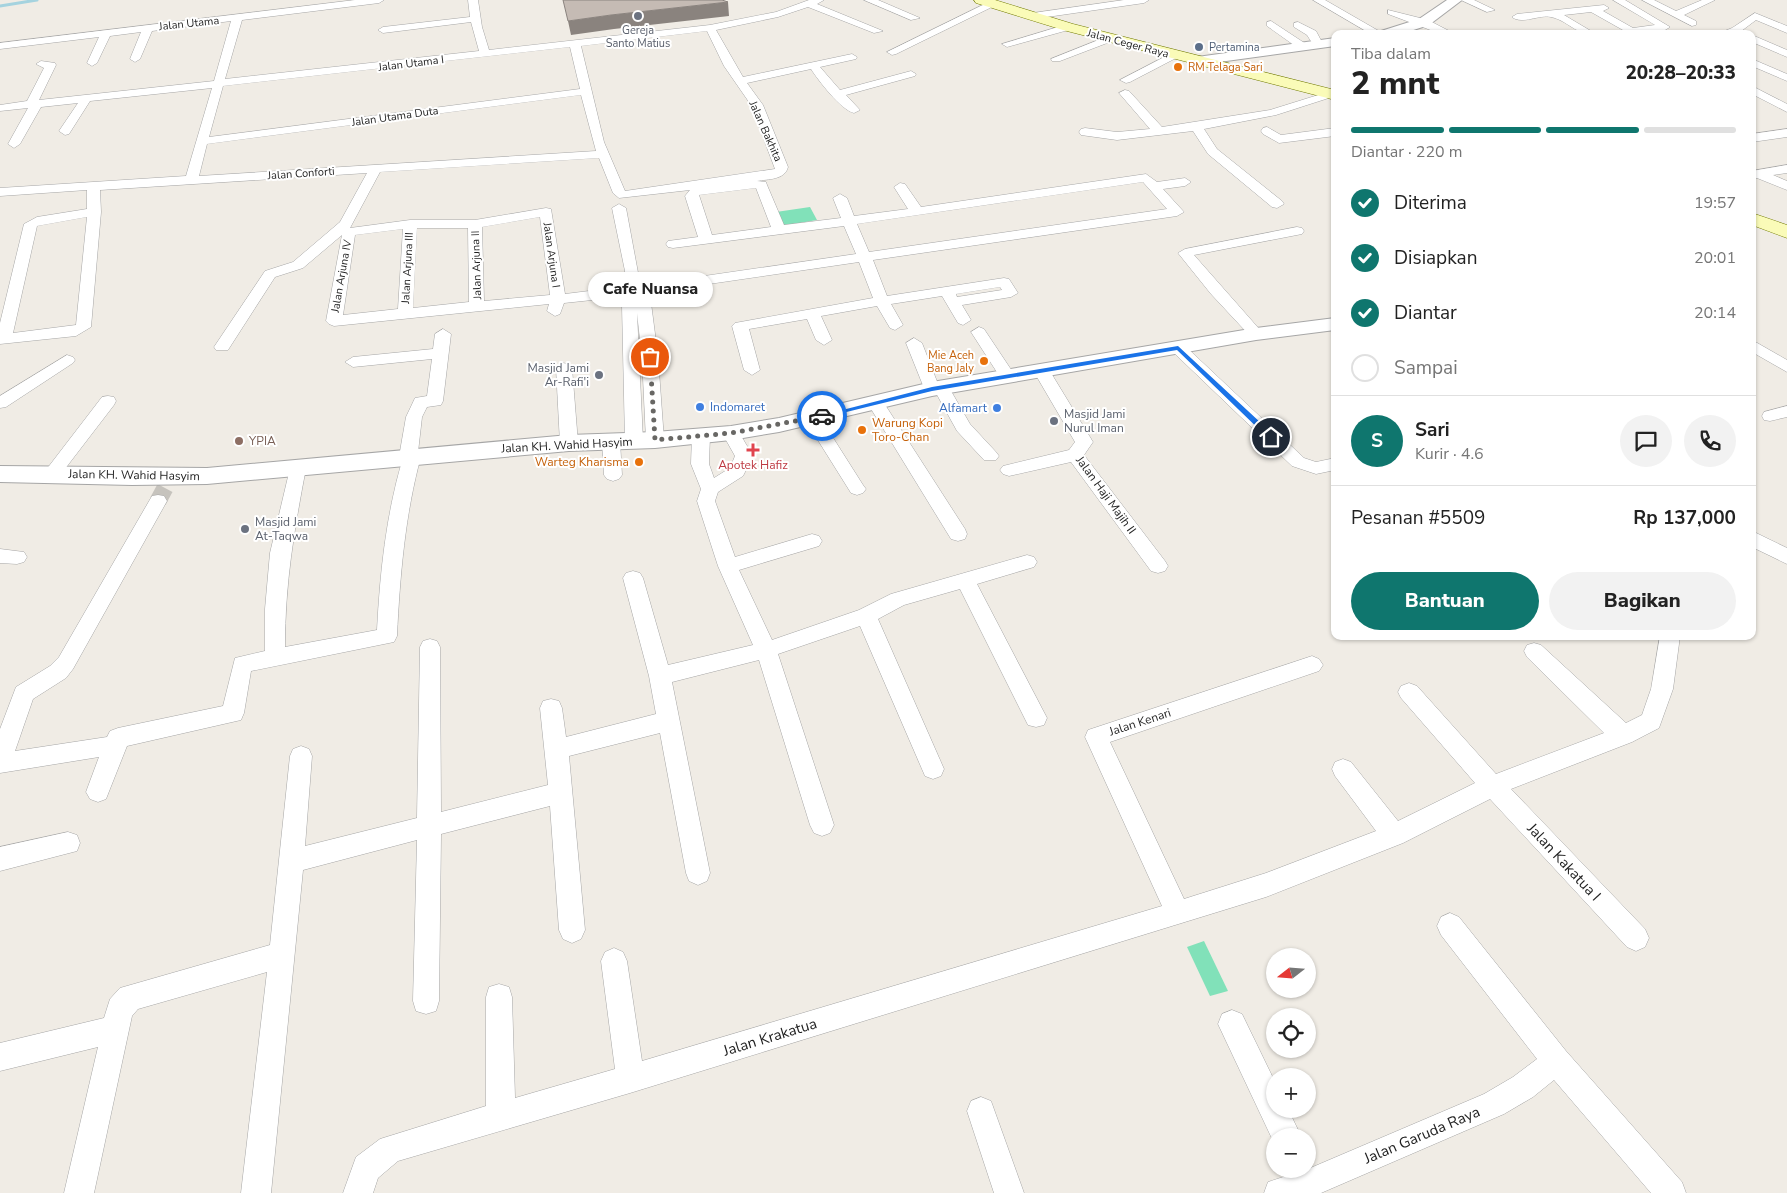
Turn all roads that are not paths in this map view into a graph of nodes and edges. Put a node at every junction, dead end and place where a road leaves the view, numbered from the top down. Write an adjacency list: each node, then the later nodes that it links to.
1 (379, 0): 28 (street, Jalan Utama)
2 (473, 0): 30 (street)
3 (869, 0): 29 (street)
4 (1144, 0): 13 (street)
5 (1318, 0): 39 (street)
6 (1456, 0): 31 (street)
7 (1466, 0): 18 (street)
8 (1618, 0): 16 (street)
9 (1647, 0): 23 (street)
10 (1705, 0): 23 (street)
11 (987, 1): 25 (main road, Jalan Ceger Raya); 56 (street)
12 (814, 2): 37 (street, Jalan Utama I); 47 (street)
13 (1128, 3): 14 (street); 19 (street)
14 (1095, 4): 25 (street)
15 (1561, 4): 20 (street)
16 (1629, 6): 17 (street); 44 (street)
17 (1592, 9): 20 (street); 43 (street)
18 (1490, 10)
19 (1138, 11)
20 (1576, 11): 22 (street)
21 (1392, 12): 31 (street)
22 (1554, 14): 27 (street); 42 (street)
23 (1676, 15): 32 (street)
24 (1778, 15): 26 (street)
25 (1033, 16): 36 (main road, Jalan Ceger Raya)
26 (1755, 16): 45 (street); 46 (street)
27 (1517, 17)
28 (237, 18): 35 (street, Jalan Utama); 71 (street)
29 (916, 18)
30 (476, 19): 38 (street); 57 (street)
31 (1423, 23): 40 (street); 41 (street)
32 (1692, 23)
33 (1271, 24): 55 (street)
34 (1298, 25): 51 (street)
35 (148, 27): 48 (street, Jalan Utama); 61 (street)
36 (1068, 27): 49 (main road, Jalan Ceger Raya); 53 (street)
37 (710, 28): 52 (street, Jalan Utama I); 70 (street, Jalan Bakhita)
38 (383, 30)
39 (1372, 30)
40 (1399, 30)
41 (1440, 30)
42 (1584, 30)
43 (1629, 30)
44 (1640, 30)
45 (1742, 30)
46 (1787, 30)
47 (878, 31)
48 (107, 32): 54 (street, Jalan Utama); 64 (street)
49 (1111, 38): 59 (main road, Jalan Ceger Raya); 62 (street)
50 (1756, 40): 58 (street)
51 (1330, 43): 55 (street)
52 (575, 44): 57 (street, Jalan Utama I); 74 (street)
53 (1008, 44)
54 (0, 46)
55 (1301, 50): 63 (street)
56 (892, 52)
57 (485, 54): 71 (street, Jalan Utama I)
58 (1787, 54)
59 (1174, 56): 63 (main road, Jalan Ceger Raya); 69 (street)
60 (852, 57): 66 (street)
61 (135, 59)
62 (1056, 59)
63 (1197, 61): 78 (main road, Jalan Ceger Raya)
64 (92, 63)
65 (41, 64): 83 (street)
66 (813, 64): 70 (street); 77 (street)
67 (1756, 65): 72 (street)
68 (911, 74): 77 (street)
69 (1126, 80)
70 (740, 81): 97 (street, Jalan Bakhita)
71 (219, 84): 80 (street, Jalan Utama I); 95 (street)
72 (1781, 84): 73 (street)
73 (1756, 88)
74 (587, 91): 95 (street, Jalan Utama Duta); 97 (street)
75 (1756, 91): 81 (street)
76 (1126, 93): 89 (street)
77 (837, 94): 86 (street)
78 (1331, 94)
79 (1331, 96): 87 (street)
80 (86, 99): 83 (street, Jalan Utama I); 88 (street)
81 (1773, 100): 82 (street); 85 (street)
82 (1756, 103)
83 (33, 105): 84 (street, Jalan Utama I); 96 (street)
84 (0, 108)
85 (1787, 109)
86 (854, 110)
87 (1197, 127): 89 (street); 109 (street)
88 (65, 131)
89 (1160, 131): 91 (street)
90 (1266, 131): 92 (street)
91 (1085, 132)
92 (1331, 132)
93 (1787, 134): 94 (street)
94 (1756, 138)
95 (202, 141): 101 (street)
96 (14, 144)
97 (603, 154): 98 (street, Jalan Conforti)
98 (376, 168): 101 (street, Jalan Conforti); 138 (street)
99 (1787, 169): 100 (street)
100 (1756, 174): 104 (street)
101 (191, 180): 105 (street, Jalan Conforti)
102 (1185, 182): 103 (street)
103 (1154, 186): 112 (street); 122 (street)
104 (1787, 186)
105 (93, 187): 107 (street, Jalan Conforti); 111 (street)
106 (900, 187): 112 (street)
107 (0, 192)
108 (840, 198): 113 (street)
109 (1277, 204)
110 (619, 208): 123 (street)
111 (94, 212): 135 (street); 135 (street)
112 (918, 212): 113 (street)
113 (848, 220): 117 (street); 122 (street)
114 (1756, 220): 119 (main road)
115 (410, 224): 116 (street); 128 (street, Jalan Arjuna III); 128 (street, Jalan Arjuna IV)
116 (475, 224): 125 (street, Jalan Arjuna I); 126 (street, Jalan Arjuna II)
117 (779, 229): 120 (street); 120 (street)
118 (1297, 231): 134 (street)
119 (1787, 232)
120 (706, 239): 121 (street)
121 (673, 244)
122 (863, 258): 123 (street); 124 (street)
123 (632, 290): 125 (street); 142 (street); 143 (street)
124 (882, 302): 127 (street); 129 (street); 130 (street)
125 (556, 305): 126 (street)
126 (477, 307): 128 (street)
127 (812, 312): 136 (street); 148 (street)
128 (405, 313)
129 (963, 320)
130 (895, 325)
131 (1331, 325): 134 (street, Jalan KH. Wahid Hasyim)
132 (979, 332): 150 (street)
133 (443, 334): 141 (street)
134 (1256, 334): 139 (street, Jalan KH. Wahid Hasyim)
135 (2, 338)
136 (824, 340)
137 (914, 343): 151 (street)
138 (222, 347)
139 (1178, 348): 149 (street, Jalan KH. Wahid Hasyim); 166 (street)
140 (1756, 348): 146 (street)
141 (440, 353): 145 (street); 165 (street)
142 (650, 357): 143 (street); 160 (street)
143 (632, 359): 160 (street)
144 (67, 360): 153 (street)
145 (353, 362)
146 (1787, 367)
147 (564, 368): 161 (street)
148 (752, 370)
149 (1042, 372): 150 (street, Jalan KH. Wahid Hasyim); 163 (street, Jalan Haji Majih II)
150 (1008, 377): 151 (street, Jalan KH. Wahid Hasyim)
151 (936, 389): 154 (street, Jalan KH. Wahid Hasyim); 164 (street)
152 (108, 401): 170 (street)
153 (0, 403)
154 (876, 404): 157 (street, Jalan KH. Wahid Hasyim); 175 (street)
155 (1787, 411): 156 (street)
156 (1770, 416)
157 (812, 418): 158 (street, Jalan KH. Wahid Hasyim); 173 (street)
158 (731, 433): 159 (street, Jalan KH. Wahid Hasyim); 174 (street)
159 (701, 436): 160 (street, Jalan KH. Wahid Hasyim); 174 (street)
160 (645, 441): 162 (street, Jalan KH. Wahid Hasyim)
161 (569, 442): 162 (street, Jalan KH. Wahid Hasyim); 165 (street, Jalan KH. Wahid Hasyim)
162 (611, 442): 171 (street)
163 (1074, 455): 168 (street); 181 (street, Jalan Haji Majih II)
164 (990, 456)
165 (410, 457): 167 (street, Jalan KH. Wahid Hasyim); 189 (street)
166 (1331, 465)
167 (297, 468): 172 (street, Jalan KH. Wahid Hasyim); 189 (street)
168 (1009, 470)
169 (0, 474): 170 (street, Jalan KH. Wahid Hasyim)
170 (52, 474): 172 (street, Jalan KH. Wahid Hasyim)
171 (613, 475)
172 (164, 489): 200 (street)
173 (857, 489)
174 (710, 490): 180 (street)
175 (958, 534)
176 (1756, 540): 178 (street)
177 (812, 541): 180 (street)
178 (1787, 557)
179 (1027, 562): 183 (street)
180 (728, 566): 187 (street)
181 (1158, 566)
182 (633, 578): 191 (street)
183 (965, 580): 184 (street); 194 (street)
184 (866, 616): 187 (street); 201 (street)
185 (1669, 640): 196 (street, Jalan Krakatua)
186 (430, 647): 207 (street)
187 (766, 650): 191 (street); 206 (street)
188 (1534, 651): 196 (street)
189 (275, 658): 197 (street)
190 (1312, 665): 213 (street, Jalan Kenari)
191 (660, 676): 195 (street)
192 (1409, 692): 203 (street, Jalan Kakatua I)
193 (551, 708): 198 (street)
194 (1036, 718)
195 (668, 721): 198 (street); 212 (street)
196 (1624, 735): 203 (street, Jalan Krakatua)
197 (116, 745): 200 (street); 204 (street)
198 (557, 749): 205 (street)
199 (301, 756): 211 (street)
200 (0, 762)
201 (934, 769)
202 (1343, 769): 208 (street)
203 (1492, 786): 208 (street, Jalan Krakatua); 216 (street, Jalan Kakatua I)
204 (98, 792)
205 (560, 793): 207 (street); 215 (street)
206 (822, 825)
207 (430, 827): 211 (street); 220 (street)
208 (1394, 835): 213 (street, Jalan Krakatua)
209 (68, 843): 210 (street)
210 (0, 859)
211 (292, 861): 217 (street)
212 (698, 873)
213 (1178, 913): 225 (street, Jalan Krakatua)
214 (1450, 926): 224 (street)
215 (572, 930)
216 (1636, 938)
217 (280, 956): 222 (street); 232 (street)
218 (614, 961): 225 (street)
219 (499, 997): 227 (street)
220 (426, 1001)
221 (1232, 1024): 228 (street)
222 (116, 1029): 223 (street); 231 (street)
223 (0, 1057)
224 (1556, 1061): 230 (street, Jalan Garuda Raya); 235 (street)
225 (630, 1080): 227 (street, Jalan Krakatua)
226 (981, 1111): 233 (street)
227 (501, 1117): 229 (street, Jalan Krakatua)
228 (1282, 1128)
229 (362, 1180)
230 (1309, 1182): 234 (street, Jalan Garuda Raya)
231 (79, 1193)
232 (256, 1193)
233 (1008, 1193)
234 (1279, 1193)
235 (1671, 1193)

